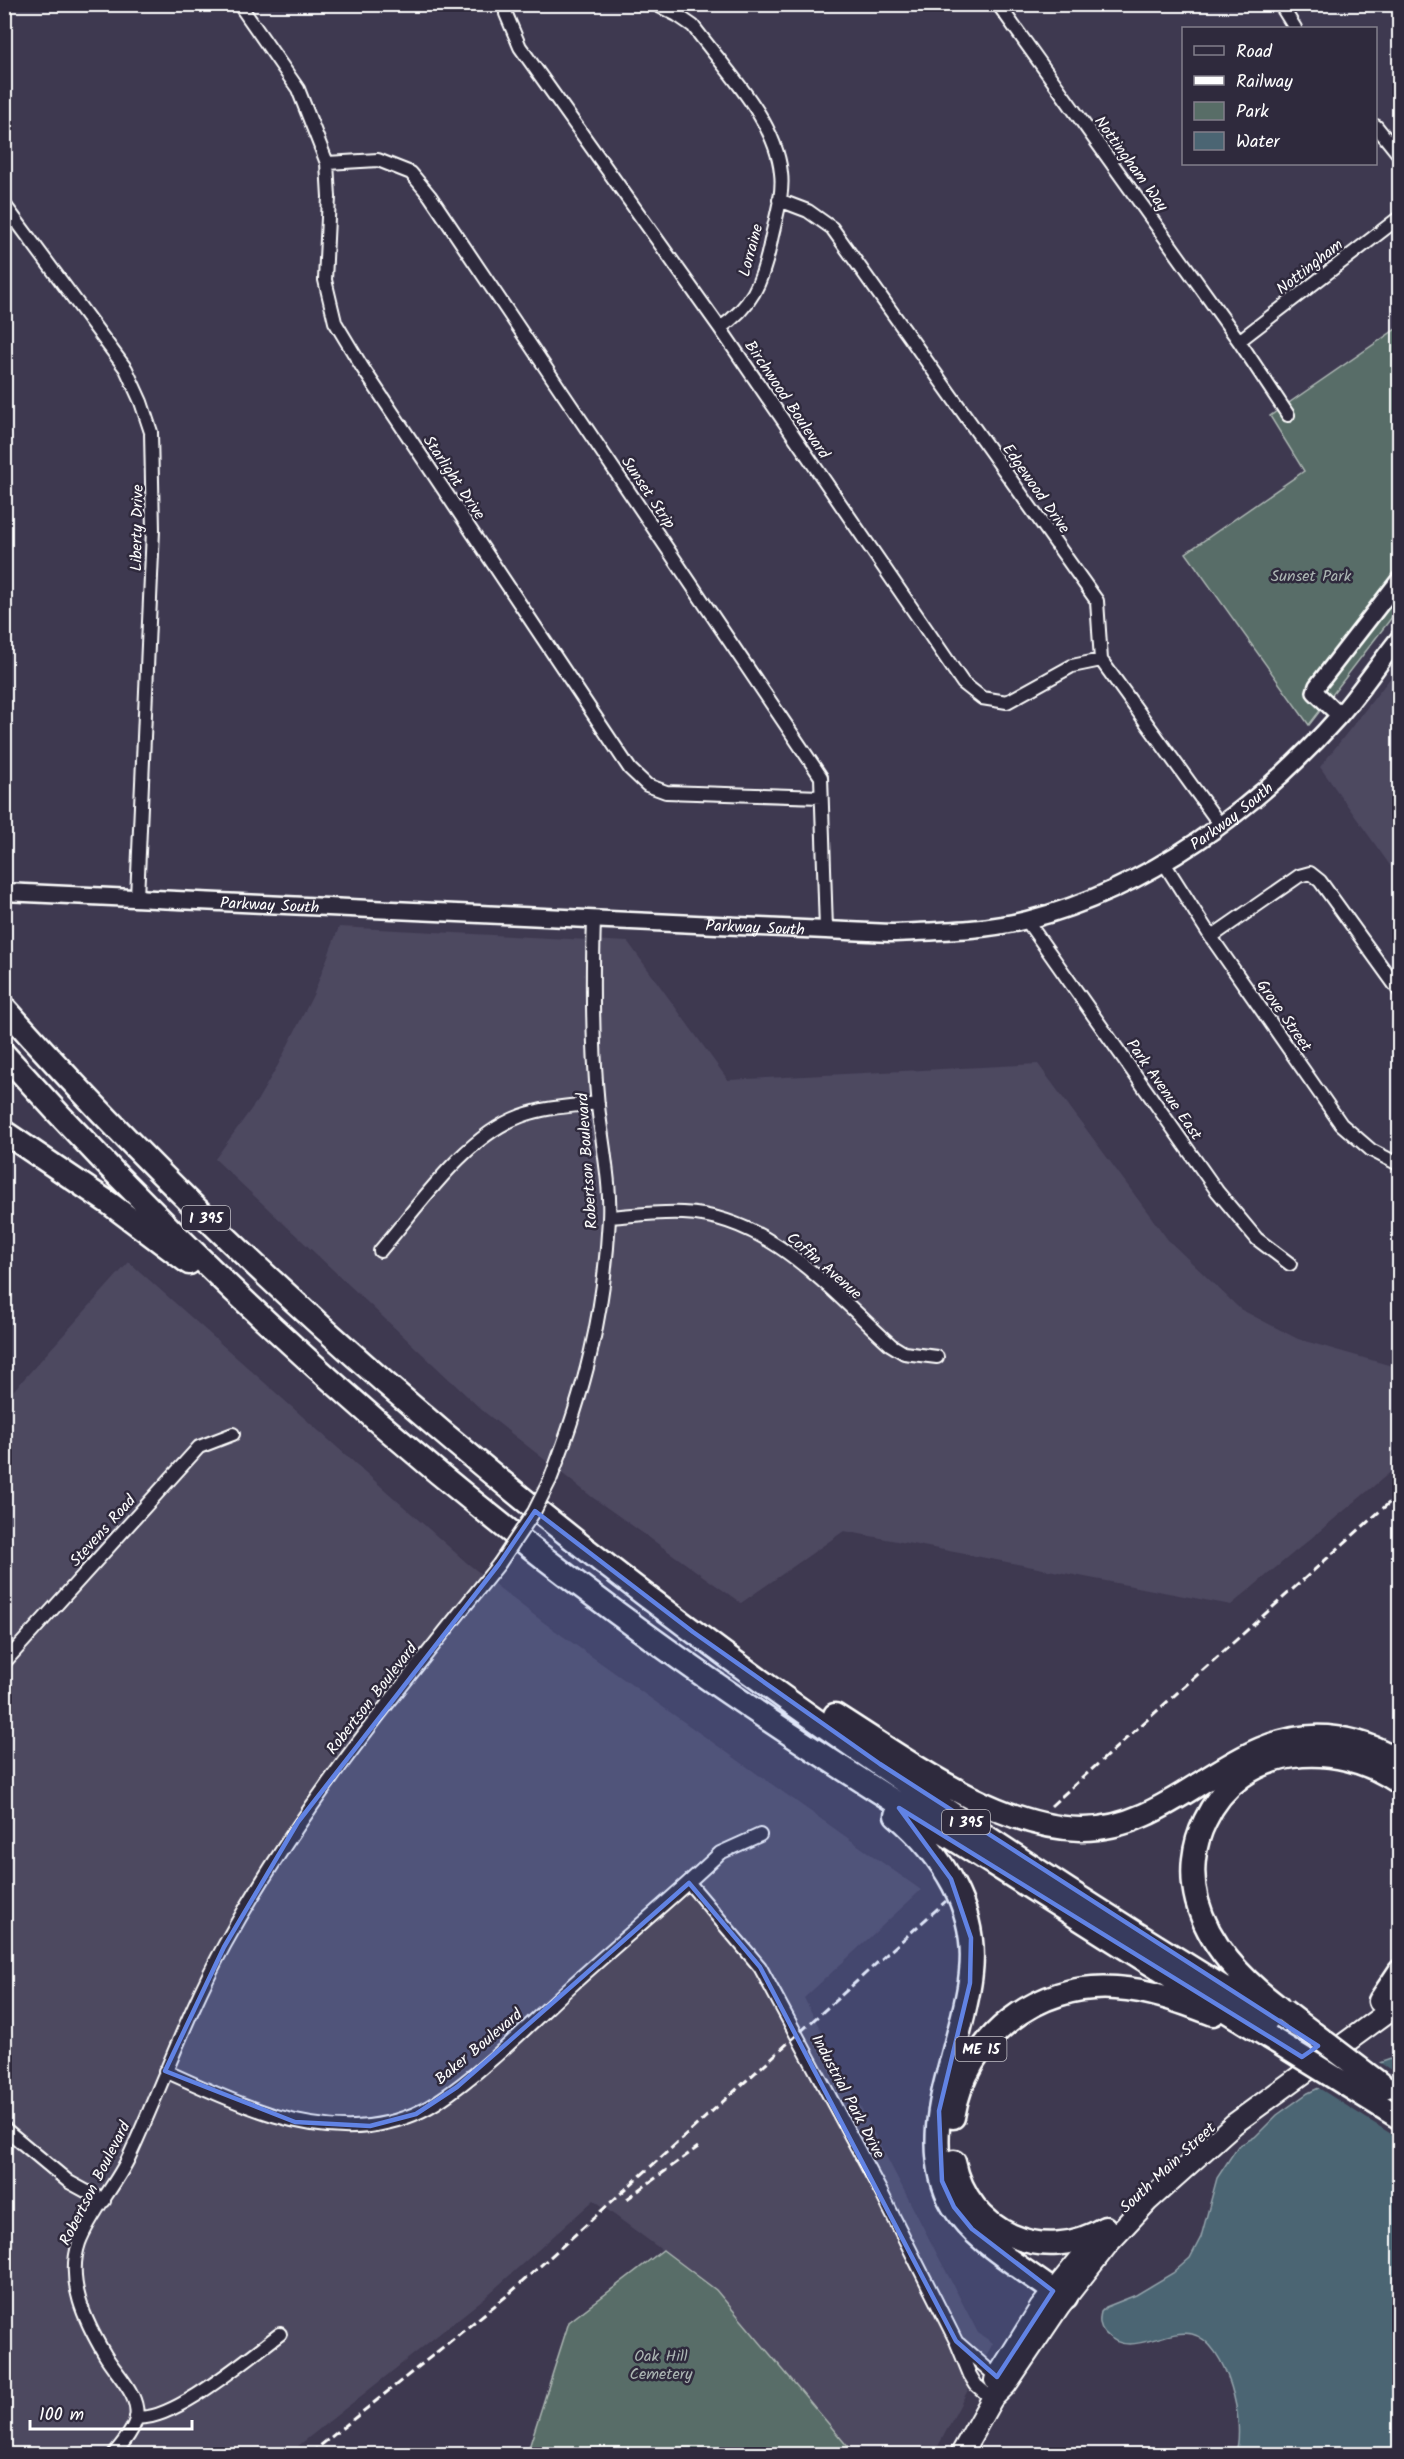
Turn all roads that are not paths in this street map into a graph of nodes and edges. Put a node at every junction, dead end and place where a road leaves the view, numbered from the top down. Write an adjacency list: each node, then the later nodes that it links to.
1 (239, 4): 9 (street, Starlight Drive)
2 (506, 4): 13 (street, Birchwood Boulevard)
3 (655, 4): 10 (street, Lorraine)
4 (998, 4): 14 (street, Nottingham Way)
5 (1280, 4): 6 (street)
6 (1294, 27)
7 (1377, 127): 8 (street)
8 (1400, 156)
9 (327, 163): 20 (street, Sunset Strip); 20 (street, Starlight Drive)
10 (779, 200): 13 (street, Lorraine); 18 (street, Edgewood Drive)
11 (4, 204): 24 (street, Liberty Drive)
12 (1400, 217): 14 (street, Nottingham)
13 (720, 328): 18 (street, Birchwood Boulevard)
14 (1239, 341): 15 (street, Nottingham Way)
15 (1288, 415)
16 (1400, 579): 19 (street)
17 (1400, 637): 19 (main road, Parkway South)
18 (1101, 660): 21 (street)
19 (1339, 716): 21 (main road, Parkway South)
20 (821, 797): 27 (street, Sunset Strip)
21 (1221, 826): 22 (main road, Parkway South)
22 (1164, 863): 26 (main road, Parkway South); 28 (street, Grove Street)
23 (4, 892): 24 (main road, Parkway South)
24 (137, 898): 25 (main road, Parkway South)
25 (594, 920): 27 (main road, Parkway South); 32 (street, Robertson Boulevard)
26 (1027, 921): 27 (main road, Parkway South); 37 (street, Park Avenue East)
27 (826, 929)
28 (1211, 938): 29 (street); 34 (street, Grove Street)
29 (1400, 992)
30 (4, 1007): 41 (highway, I 395)
31 (4, 1054): 39 (highway, I 395)
32 (598, 1103): 35 (street, Robertson Boulevard); 36 (street)
33 (4, 1132): 39 (highway)
34 (1400, 1165)
35 (610, 1217): 38 (street, Coffin Avenue); 54 (street, Robertson Boulevard, bridge)
36 (380, 1251)
37 (1290, 1264)
38 (937, 1357)
39 (338, 1386): 43 (highway, I 395)
40 (233, 1434): 42 (street, Stevens Road)
41 (662, 1610): 44 (highway); 53 (highway, I 395)
42 (4, 1663)
43 (807, 1746): 53 (highway, I 395); 61 (highway)
44 (1400, 1762)
45 (1366, 1765): 46 (highway, ME 15); 47 (highway); 53 (highway, ME 15)
46 (1400, 1783)
47 (1400, 1793)
48 (760, 1835): 49 (street, Baker Boulevard)
49 (689, 1882): 54 (street, Baker Boulevard); 63 (street, Industrial Park Drive)
50 (1400, 1971): 52 (highway)
51 (1400, 1986): 52 (main road, South Main Street / ME 15)
52 (1390, 2002): 59 (main road, South Main Street / ME 15); 61 (main road, South Main Street)
53 (1277, 2023): 55 (highway, ME 15, bridge); 56 (highway, I 395, bridge); 60 (highway, ME 15)
54 (165, 2071): 58 (street, Robertson Boulevard)
55 (1392, 2092)
56 (1400, 2118)
57 (4, 2128): 58 (street)
58 (104, 2200): 66 (street, Robertson Boulevard)
59 (1105, 2228): 60 (highway, ME 15); 61 (main road, South Main Street)
60 (998, 2230): 61 (highway)
61 (1063, 2289): 64 (main road, South Main Street)
62 (280, 2334): 66 (street)
63 (956, 2341): 64 (street, Industrial Park Drive); 65 (street, Industrial Park Drive)
64 (1002, 2381): 65 (main road, South Main Street)
65 (992, 2399): 67 (main road, South Main Street)
66 (136, 2417): 68 (street)
67 (965, 2453)
68 (114, 2454)

